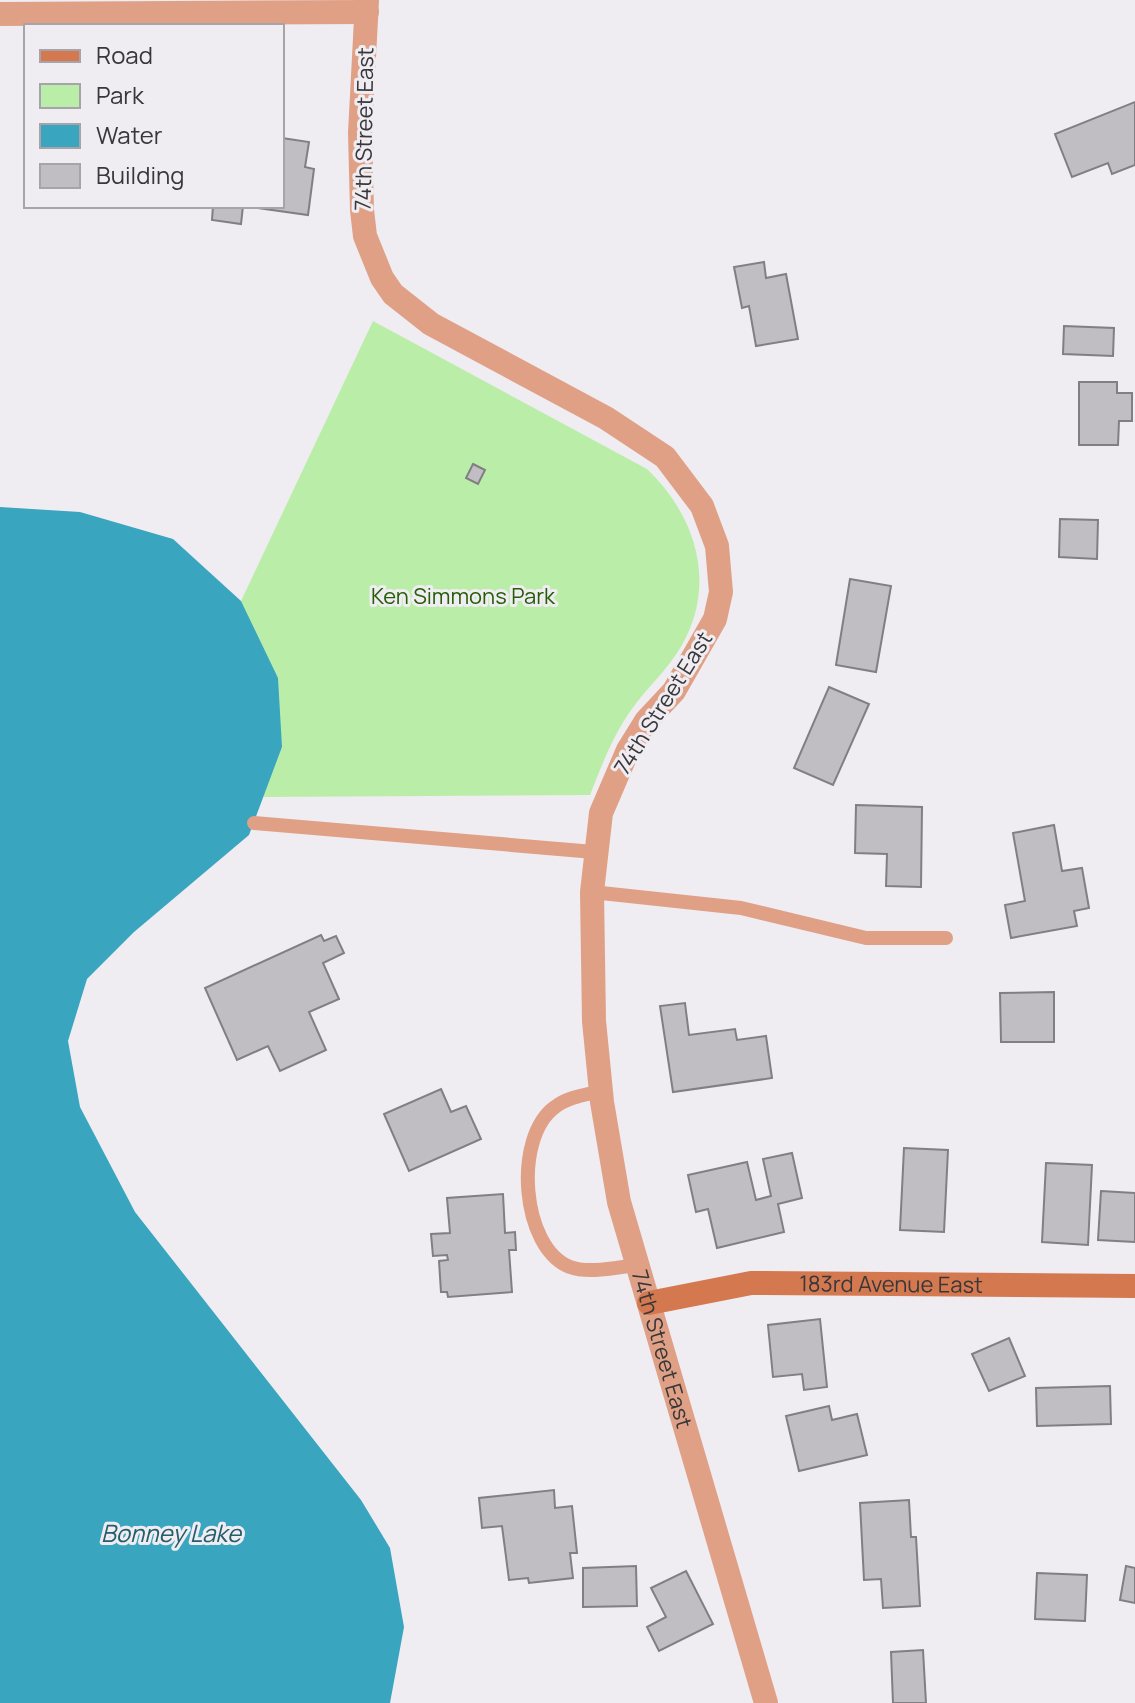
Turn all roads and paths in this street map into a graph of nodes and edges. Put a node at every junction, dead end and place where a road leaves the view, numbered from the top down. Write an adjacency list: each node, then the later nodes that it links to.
1 (367, 6): 2 (street); 4 (street, 74th Street East)
2 (0, 14)
3 (254, 823): 4 (lane)
4 (594, 852): 5 (street, 74th Street East)
5 (592, 892): 6 (lane); 7 (street, 74th Street East)
6 (946, 938)
7 (601, 1091): 8 (street, 74th Street East); 8 (lane)
8 (637, 1265): 10 (street, 74th Street East)
9 (1135, 1286): 10 (street, 183rd Avenue East)
10 (649, 1303): 11 (street, 74th Street East)
11 (766, 1703)

